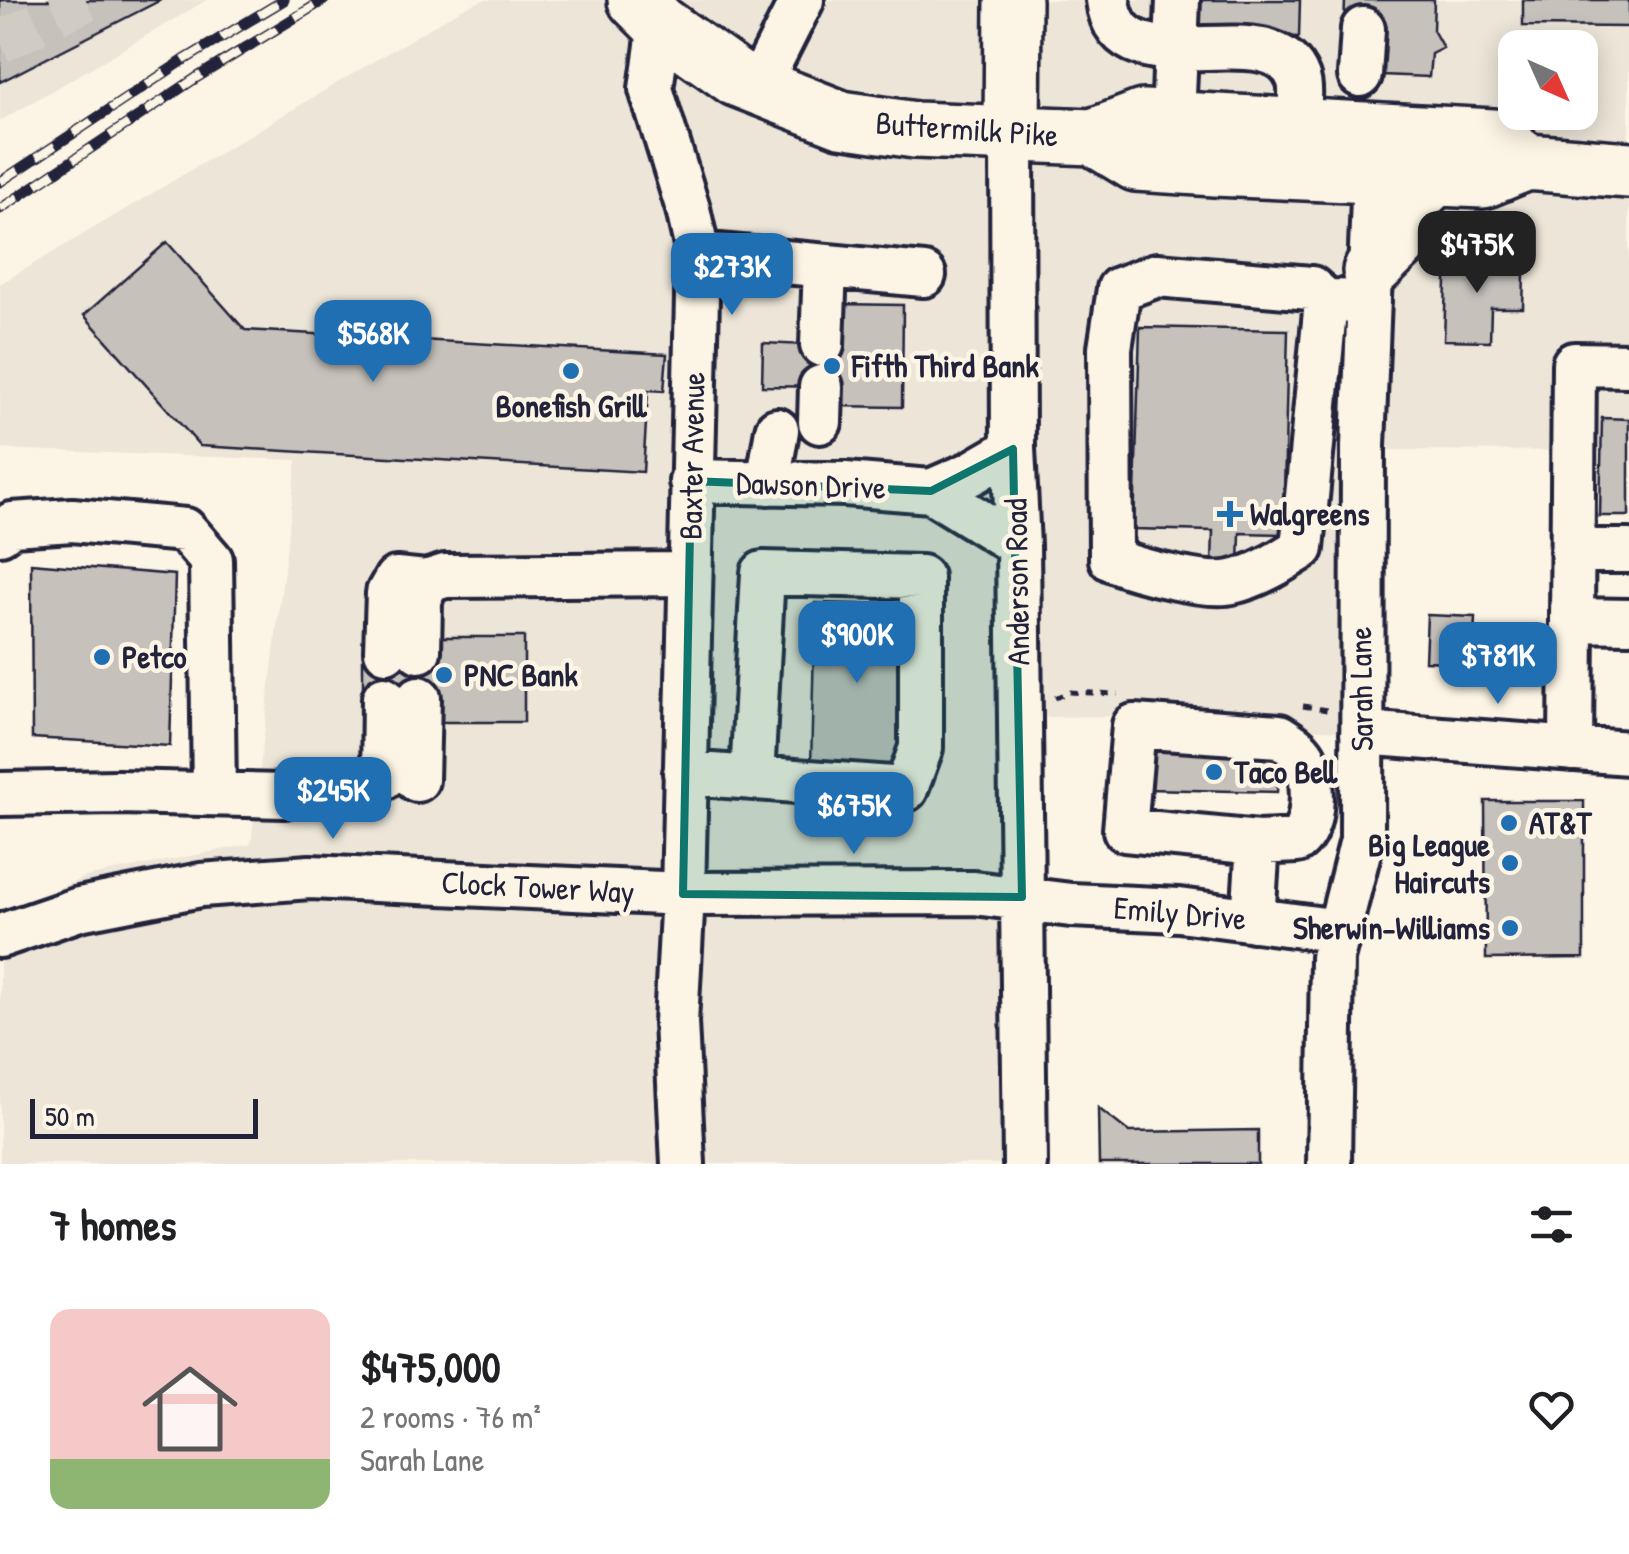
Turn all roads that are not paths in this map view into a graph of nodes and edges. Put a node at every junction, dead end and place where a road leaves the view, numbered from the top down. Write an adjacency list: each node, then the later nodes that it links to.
1 (802, 0): 9 (street)
2 (1013, 0): 12 (main road, Anderson Road)
3 (1108, 0): 7 (street)
4 (1178, 0): 7 (street)
5 (648, 12): 9 (main road, Buttermilk Pike); 18 (street, Baxter Avenue)
6 (1363, 29): 8 (street)
7 (1176, 48): 10 (street); 11 (street)
8 (1360, 75)
9 (758, 87): 12 (main road, Buttermilk Pike)
10 (1173, 119): 11 (main road, Buttermilk Pike); 13 (main road, Buttermilk Pike)
11 (1297, 125): 14 (main road, Buttermilk Pike)
12 (1012, 134): 13 (main road, Buttermilk Pike); 28 (street, Anderson Road)
13 (1093, 137): 16 (main road, Buttermilk Pike)
14 (1527, 162): 15 (main road, Buttermilk Pike); 17 (main road, Buttermilk Pike)
15 (1629, 170)
16 (1374, 174): 17 (main road, Buttermilk Pike); 23 (street, Sarah Lane)
17 (1435, 178): 23 (main road)
18 (688, 208): 19 (street, Baxter Avenue); 20 (street)
19 (698, 254): 20 (street); 29 (street, Baxter Avenue)
20 (750, 258): 21 (street)
21 (825, 266): 22 (street); 25 (street)
22 (924, 275)
23 (1370, 286): 24 (street); 41 (street, Sarah Lane)
24 (1326, 301): 24 (street)
25 (822, 345)
26 (1629, 364): 34 (street)
27 (777, 430): 30 (street)
28 (1013, 449): 31 (street, Dawson Drive); 33 (street, Anderson Road)
29 (691, 481): 30 (street, Dawson Drive); 36 (street, Baxter Avenue)
30 (768, 483): 31 (street, Dawson Drive)
31 (931, 491): 33 (street, Dawson Drive)
32 (0, 534): 48 (street)
33 (1018, 545): 52 (street, Anderson Road)
34 (1572, 551): 35 (street); 37 (street)
35 (1629, 551)
36 (690, 574): 39 (street); 44 (street, Baxter Avenue)
37 (1572, 620): 38 (street); 42 (street)
38 (1629, 621)
39 (402, 651)
40 (402, 698): 46 (street)
41 (1362, 733): 42 (street); 54 (street, Sarah Lane)
42 (1571, 749): 43 (street)
43 (1629, 753)
44 (685, 773): 45 (street); 51 (street, Baxter Avenue)
45 (752, 778): 45 (street)
46 (400, 779)
47 (0, 794): 48 (street)
48 (214, 794): 49 (street)
49 (285, 796)
50 (1258, 843): 50 (street); 53 (street)
51 (683, 894): 52 (street, Clock Tower Way); 55 (street, Clock Tower Way); 56 (street, Baxter Avenue)
52 (1022, 897): 53 (street, Emily Drive); 57 (street, Anderson Road)
53 (1253, 920): 54 (street, Emily Drive)
54 (1339, 931): 58 (street, Sarah Lane)
55 (0, 936)
56 (684, 1164)
57 (1026, 1164)
58 (1329, 1164)

